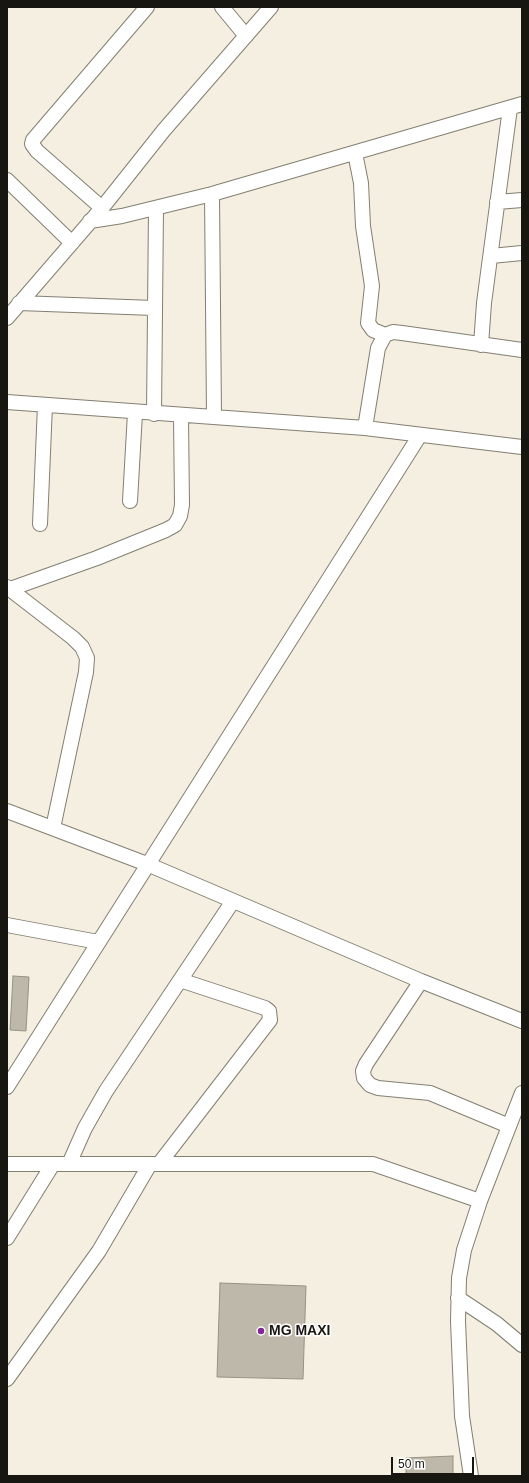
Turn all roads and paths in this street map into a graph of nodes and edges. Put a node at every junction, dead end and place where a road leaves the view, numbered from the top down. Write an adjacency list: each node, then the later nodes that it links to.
1 (147, 7): 11 (street)
2 (222, 7): 4 (street)
3 (271, 7): 4 (street)
4 (246, 36): 11 (street)
5 (516, 106): 6 (street); 10 (street)
6 (355, 153): 8 (street); 20 (street)
7 (7, 180): 14 (street)
8 (212, 194): 12 (street); 28 (street)
9 (522, 200): 10 (street)
10 (497, 202): 16 (street)
11 (102, 208): 13 (street)
12 (156, 208): 13 (street); 18 (street)
13 (90, 221): 14 (street)
14 (72, 243): 17 (street)
15 (522, 253): 16 (street)
16 (491, 256): 21 (street)
17 (19, 303): 18 (street); 19 (street)
18 (154, 308): 26 (street)
19 (7, 318)
20 (385, 335): 21 (street); 29 (street)
21 (481, 345): 22 (street)
22 (522, 350)
23 (7, 402): 24 (street)
24 (45, 406): 25 (street); 33 (street)
25 (135, 413): 26 (street); 32 (street)
26 (154, 414): 27 (street)
27 (181, 416): 28 (street); 34 (street)
28 (214, 416): 29 (street)
29 (365, 428): 30 (street)
30 (420, 435): 31 (street); 37 (street)
31 (522, 447)
32 (130, 501)
33 (40, 524)
34 (8, 588): 36 (street)
35 (7, 811): 36 (street)
36 (53, 828): 37 (street)
37 (147, 864): 38 (street); 40 (street)
38 (233, 901): 41 (street); 42 (street)
39 (7, 925): 40 (street)
40 (98, 942): 44 (street)
41 (180, 980): 49 (street); 50 (street)
42 (421, 981): 43 (street); 46 (street)
43 (522, 1021)
44 (7, 1088)
45 (522, 1093): 46 (street)
46 (509, 1126): 51 (street)
47 (7, 1164): 48 (street)
48 (53, 1164): 49 (street); 52 (street)
49 (69, 1164): 50 (street)
50 (155, 1164): 51 (street); 55 (street)
51 (480, 1201): 53 (street)
52 (7, 1238)
53 (458, 1298): 54 (street); 56 (street)
54 (522, 1345)
55 (7, 1378)
56 (471, 1476)

